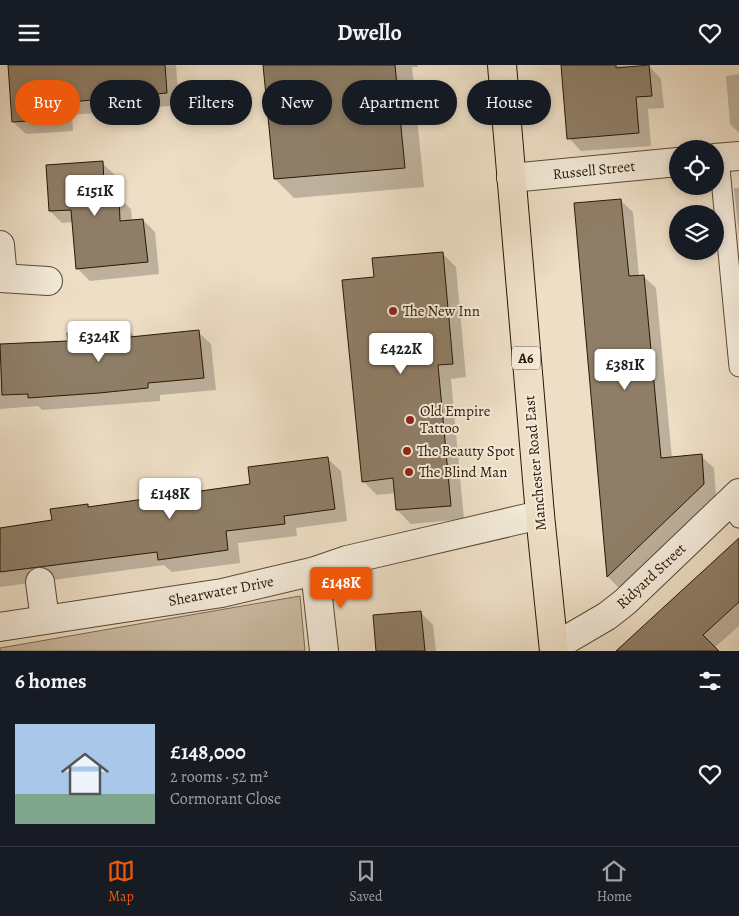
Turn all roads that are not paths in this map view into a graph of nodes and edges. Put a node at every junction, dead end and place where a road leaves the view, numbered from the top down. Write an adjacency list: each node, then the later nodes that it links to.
1 (502, 65): 4 (main road, Manchester Road East / A6)
2 (724, 157): 8 (lane)
3 (669, 163): 4 (street, Russell Street)
4 (511, 178): 10 (main road, Manchester Road East / A6)
5 (0, 245): 6 (street)
6 (1, 278): 7 (street)
7 (48, 281)
8 (739, 367)
9 (736, 504): 15 (street, Ridyard Street)
10 (540, 515): 11 (street, Shearwater Drive); 15 (main road, Manchester Road East / A6)
11 (315, 571): 13 (street, Shearwater Drive); 16 (street)
12 (40, 582): 13 (street)
13 (45, 620): 14 (street, Shearwater Drive)
14 (0, 627)
15 (554, 649)
16 (324, 651)

